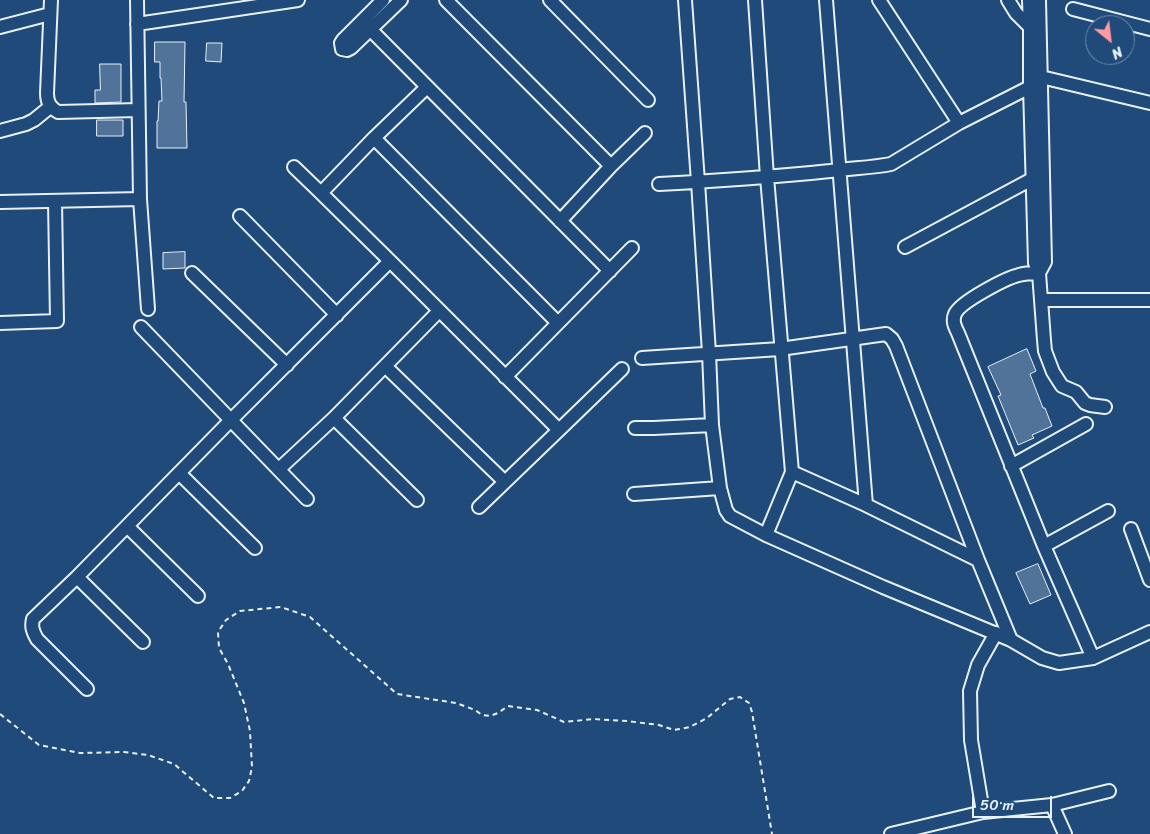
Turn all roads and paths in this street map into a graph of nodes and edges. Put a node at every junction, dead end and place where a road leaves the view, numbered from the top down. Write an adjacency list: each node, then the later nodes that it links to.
1 (51, 0): 16 (street)
2 (137, 0): 17 (street)
3 (298, 0): 17 (street)
4 (383, 0): 18 (street)
5 (401, 0): 18 (street)
6 (446, 0): 33 (street)
7 (550, 0): 25 (street)
8 (685, 0): 38 (street)
9 (754, 0): 36 (street)
10 (826, 0): 35 (street)
11 (879, 0): 29 (street)
12 (1008, 0): 21 (street)
13 (1029, 0): 21 (street)
14 (1039, 0): 21 (street)
15 (1073, 9): 20 (street)
16 (50, 14): 19 (street); 27 (street)
17 (137, 24): 28 (street)
18 (366, 25): 24 (street)
19 (0, 27)
20 (1150, 29)
21 (1035, 31): 22 (street); 23 (street)
22 (1041, 77): 26 (street); 51 (street)
23 (1030, 86): 29 (street); 37 (street)
24 (427, 87): 32 (street); 45 (street)
25 (648, 100)
26 (1150, 104)
27 (50, 107): 28 (street); 30 (street)
28 (138, 110): 41 (street)
29 (959, 123): 35 (street)
30 (0, 131)
31 (645, 133): 33 (street)
32 (374, 138): 40 (street); 57 (street)
33 (611, 166): 45 (street)
34 (294, 167): 40 (street)
35 (840, 169): 36 (street); 60 (street)
36 (767, 178): 38 (street); 61 (street)
37 (1032, 178): 47 (street); 51 (street)
38 (698, 182): 39 (street); 62 (street)
39 (659, 184)
40 (321, 193): 48 (street)
41 (140, 199): 42 (street); 54 (street)
42 (55, 201): 43 (street); 58 (street)
43 (0, 202)
44 (240, 216): 56 (street)
45 (560, 221): 49 (street)
46 (632, 248): 49 (street)
47 (905, 248)
48 (390, 262): 55 (street); 56 (street)
49 (610, 270): 57 (street)
50 (192, 273): 64 (street)
51 (1039, 273): 52 (street); 75 (street)
52 (1041, 300): 53 (street); 68 (street)
53 (1150, 300)
54 (148, 309)
55 (439, 311): 65 (street); 67 (street)
56 (337, 315): 64 (street)
57 (558, 323): 67 (street)
58 (0, 324)
59 (140, 327): 70 (street)
60 (852, 339): 61 (street); 84 (street); 92 (street)
61 (780, 349): 62 (street); 77 (street)
62 (709, 353): 63 (street); 72 (street)
63 (642, 358)
64 (287, 365): 70 (street)
65 (385, 366): 69 (street); 79 (street)
66 (622, 369): 74 (street)
67 (505, 377): 74 (street)
68 (1105, 407)
69 (334, 418): 76 (street); 83 (street)
70 (230, 420): 76 (street); 78 (street)
71 (1086, 424): 75 (street)
72 (712, 425): 73 (street); 80 (street)
73 (635, 428)
74 (559, 430): 79 (street)
75 (1011, 466): 90 (street)
76 (279, 469): 82 (street)
77 (792, 472): 84 (street); 89 (street)
78 (179, 473): 87 (street); 91 (street)
79 (505, 482): 85 (street)
80 (720, 488): 81 (street); 89 (street)
81 (634, 494)
82 (307, 499)
83 (417, 500)
84 (866, 505): 92 (street)
85 (479, 507)
86 (1108, 511): 90 (street)
87 (127, 526): 93 (street); 95 (street)
88 (1131, 529): 94 (street)
89 (766, 535): 97 (street)
90 (1044, 546): 100 (street)
91 (255, 548)
92 (978, 560): 98 (street)
93 (77, 577): 99 (street); 101 (street)
94 (1150, 580)
95 (198, 596)
96 (1150, 632): 100 (street)
97 (996, 633): 98 (street); 105 (street)
98 (1011, 640): 100 (street)
99 (143, 642)
100 (1093, 658)
101 (87, 689)
102 (0, 714): 106 (path)
103 (1109, 791): 104 (street)
104 (1052, 804): 105 (street); 108 (street)
105 (983, 812): 107 (street)
106 (772, 834)
107 (891, 834)
108 (1065, 834)

